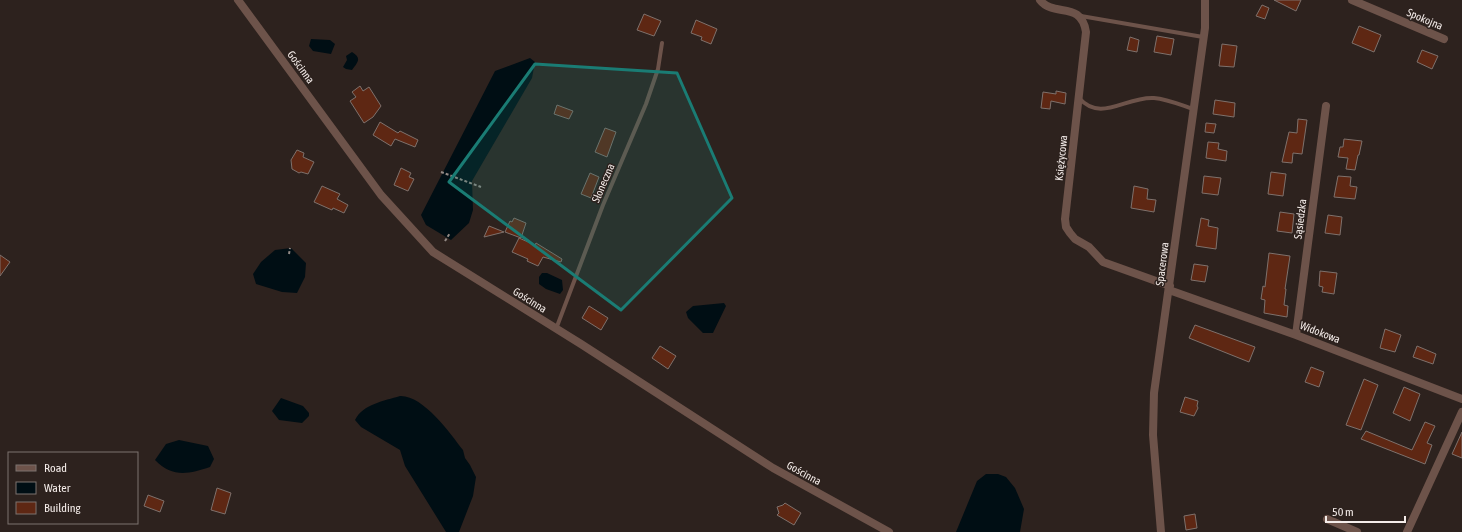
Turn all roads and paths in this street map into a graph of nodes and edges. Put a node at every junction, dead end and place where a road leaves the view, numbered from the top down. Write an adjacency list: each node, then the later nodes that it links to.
1 (238, 0): 19 (street, Gościnna)
2 (1040, 0): 5 (street)
3 (1205, 0): 6 (street, Spacerowa)
4 (1352, 0): 7 (street, Spokojna)
5 (1081, 16): 6 (lane); 9 (street, Księżycowa)
6 (1203, 37): 11 (street, Spacerowa)
7 (1444, 39)
8 (662, 43): 19 (lane, Słoneczna)
9 (1079, 98): 11 (lane); 18 (street, Księżycowa)
10 (1326, 106): 20 (street, Sąsiedzka)
11 (1193, 108): 18 (street, Spacerowa)
12 (441, 172): 13 (path)
13 (481, 187)
14 (450, 233): 15 (path)
15 (445, 241)
16 (290, 248): 17 (path)
17 (289, 254)
18 (1170, 288): 20 (street, Widokowa); 25 (street, Spacerowa)
19 (556, 329): 24 (street, Gościnna)
20 (1296, 335): 21 (street, Widokowa)
21 (1462, 399)
22 (1462, 412): 27 (street)
23 (1327, 519): 26 (street)
24 (889, 532)
25 (1161, 532)
26 (1357, 532)
27 (1407, 532)

